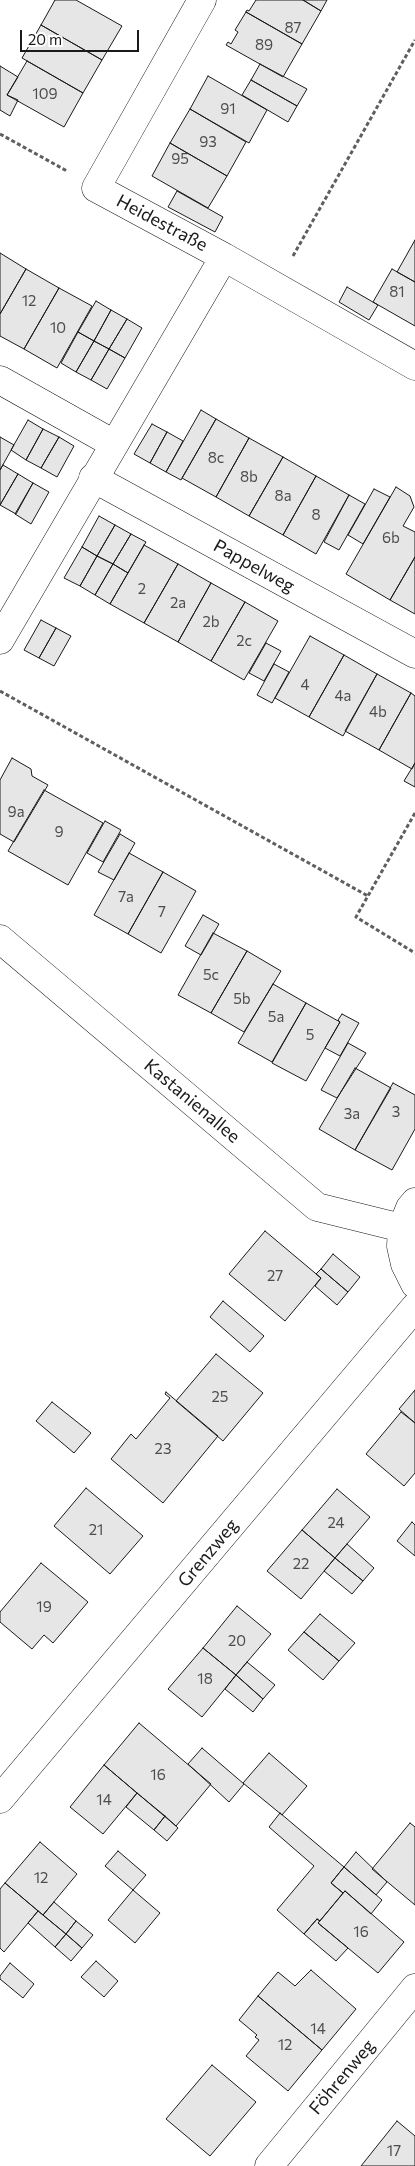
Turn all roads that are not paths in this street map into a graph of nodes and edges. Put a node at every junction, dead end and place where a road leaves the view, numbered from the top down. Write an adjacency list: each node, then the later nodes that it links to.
1 (202, 0): 2 (street, Heidestraße)
2 (224, 256): 3 (street, Heidestraße); 5 (street)
3 (415, 366)
4 (0, 380): 5 (street)
5 (114, 444): 6 (street)
6 (93, 478): 7 (street); 8 (street, Pappelweg)
7 (0, 640)
8 (415, 654)
9 (0, 939): 11 (street, Kastanienallee)
10 (415, 1202): 11 (street)
11 (402, 1228): 12 (street)
12 (415, 1284)
13 (415, 1307): 14 (street, Grenzweg)
14 (0, 1799)
15 (415, 1988): 16 (street, Föhrenweg)
16 (268, 2166)

